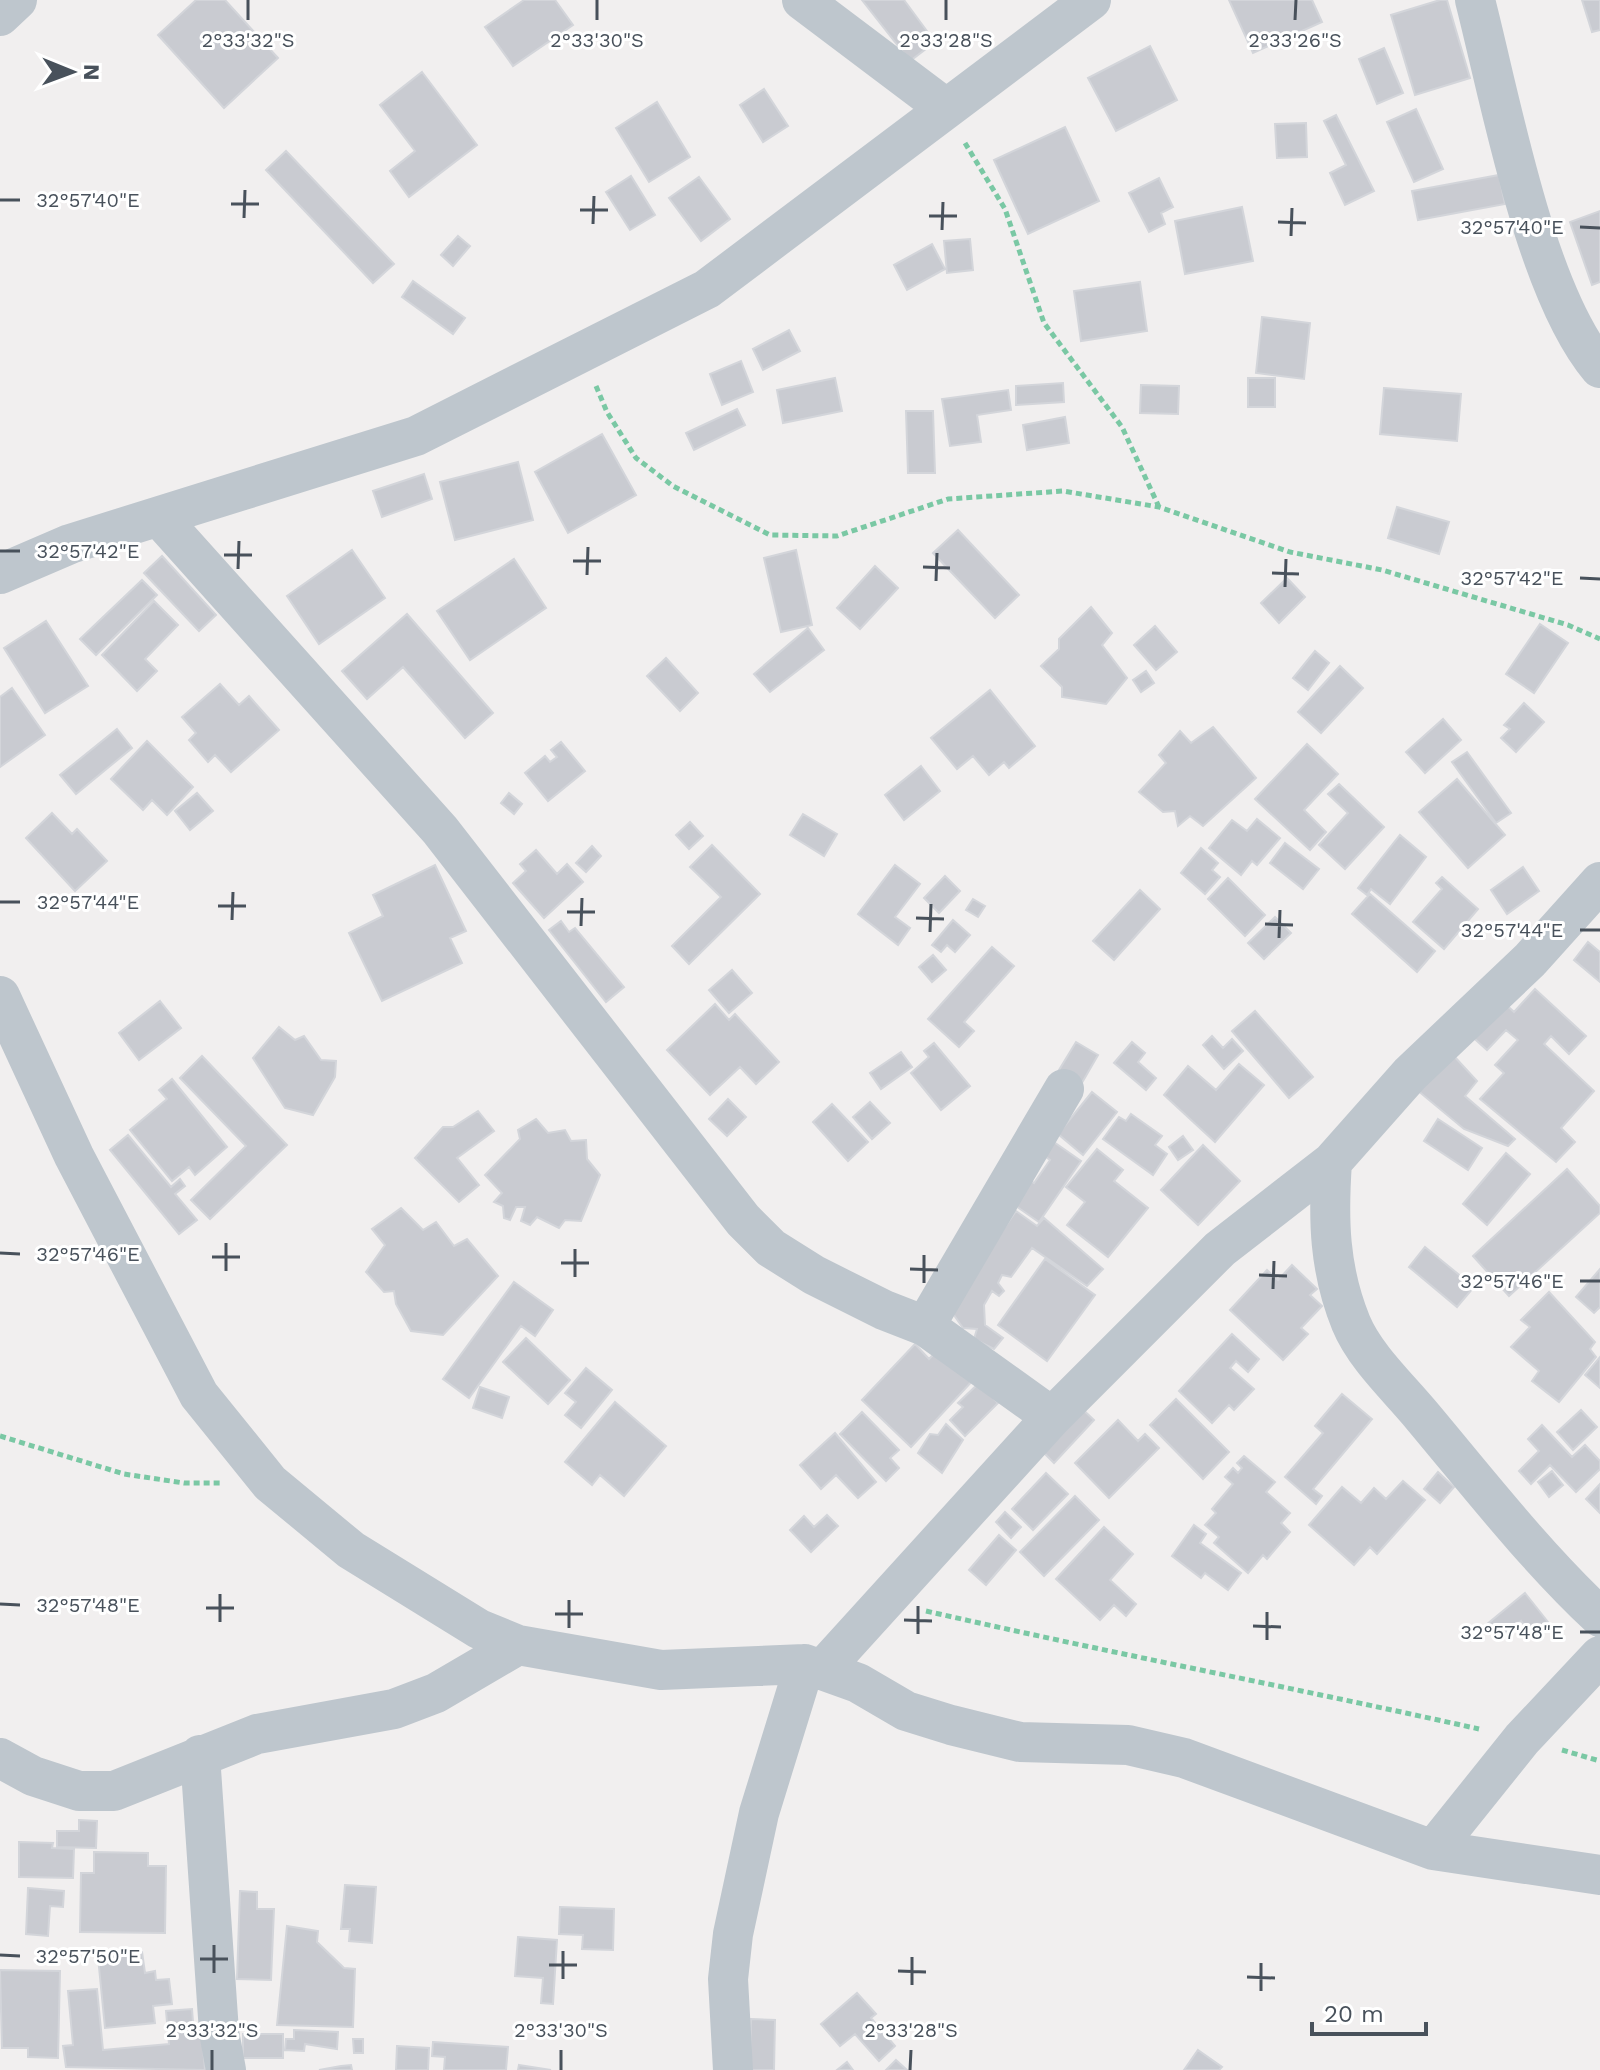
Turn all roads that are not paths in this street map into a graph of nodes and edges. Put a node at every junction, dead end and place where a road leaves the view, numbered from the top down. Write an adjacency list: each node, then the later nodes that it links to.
1 (17, 0): 5 (street)
2 (802, 0): 6 (street)
3 (1091, 0): 6 (street)
4 (1475, 0): 7 (street)
5 (0, 16)
6 (944, 107): 8 (street)
7 (1600, 368)
8 (160, 518): 9 (street); 14 (street)
9 (0, 574)
10 (1600, 882): 13 (street)
11 (0, 996): 17 (street)
12 (1064, 1089): 14 (street)
13 (1332, 1162): 15 (street); 16 (street)
14 (925, 1326): 15 (street)
15 (1052, 1417): 19 (street)
16 (1600, 1617)
17 (518, 1645): 19 (street); 20 (street)
18 (1600, 1656): 22 (street)
19 (814, 1666): 22 (street); 25 (street)
20 (200, 1755): 21 (street); 24 (street)
21 (0, 1758)
22 (1433, 1850): 23 (street)
23 (1600, 1875)
24 (226, 2070)
25 (733, 2070)

